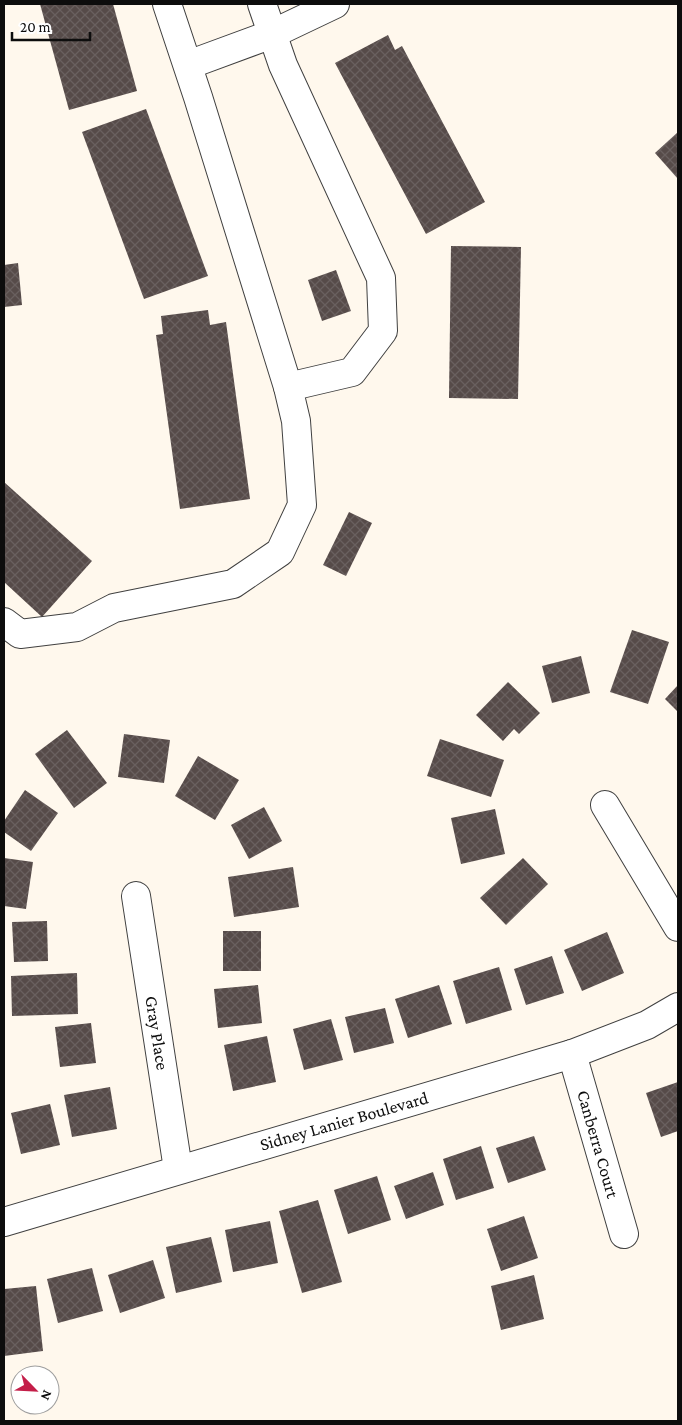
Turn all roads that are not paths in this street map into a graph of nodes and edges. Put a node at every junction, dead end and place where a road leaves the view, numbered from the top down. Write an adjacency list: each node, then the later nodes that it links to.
1 (167, 4): 5 (street)
2 (262, 4): 4 (street)
3 (336, 4): 4 (street)
4 (272, 34): 5 (street); 6 (street)
5 (188, 65): 6 (street)
6 (288, 387): 7 (street)
7 (4, 622)
8 (605, 805): 10 (street)
9 (136, 896): 13 (street, Gray Place)
10 (678, 927)
11 (678, 1007): 12 (street, Sidney Lanier Boulevard)
12 (572, 1054): 13 (street, Sidney Lanier Boulevard); 15 (street, Canberra Court)
13 (178, 1169): 14 (street, Sidney Lanier Boulevard)
14 (4, 1222)
15 (624, 1234)

